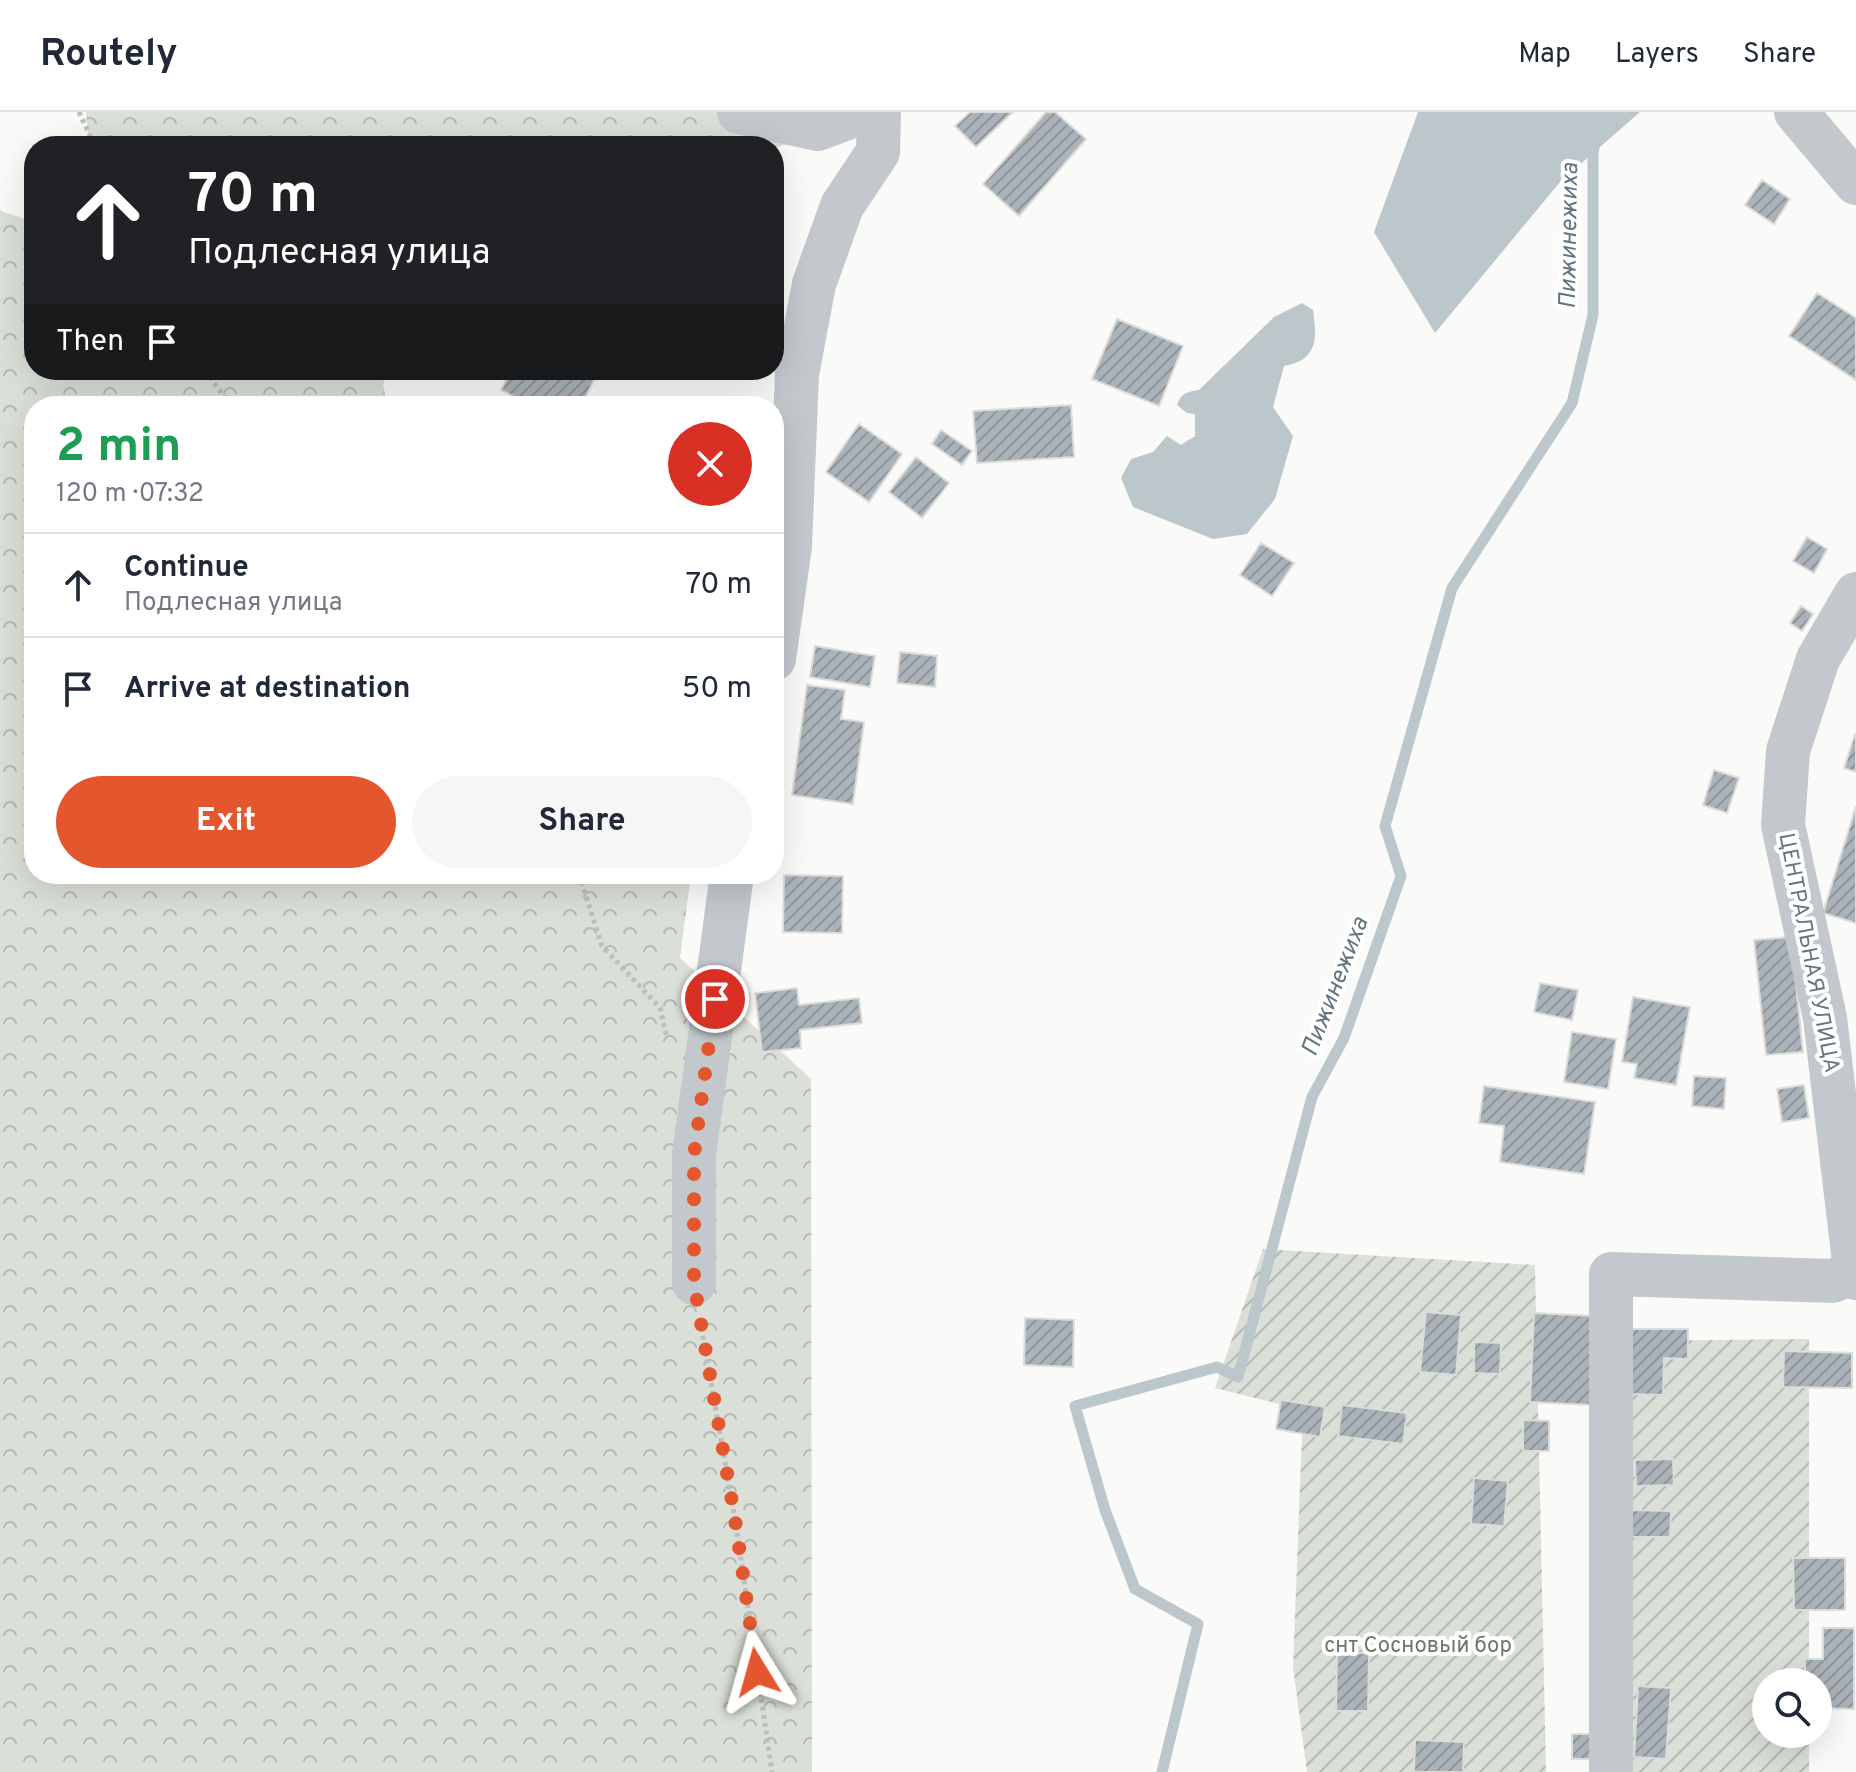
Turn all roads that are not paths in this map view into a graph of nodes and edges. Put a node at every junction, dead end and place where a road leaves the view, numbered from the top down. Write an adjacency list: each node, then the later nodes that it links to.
1 (739, 112): 2 (street)
2 (863, 112)
3 (879, 112): 6 (street)
4 (1796, 112): 5 (street)
5 (1856, 183)
6 (784, 588)
7 (1856, 594): 9 (street, ЦЕНТРАЛЬНАЯ УЛИЦА)
8 (731, 884): 11 (street)
9 (1855, 1272): 10 (street, ЦЕНТРАЛЬНАЯ УЛИЦА); 12 (street)
10 (1856, 1278)
11 (694, 1283)
12 (1611, 1772)

